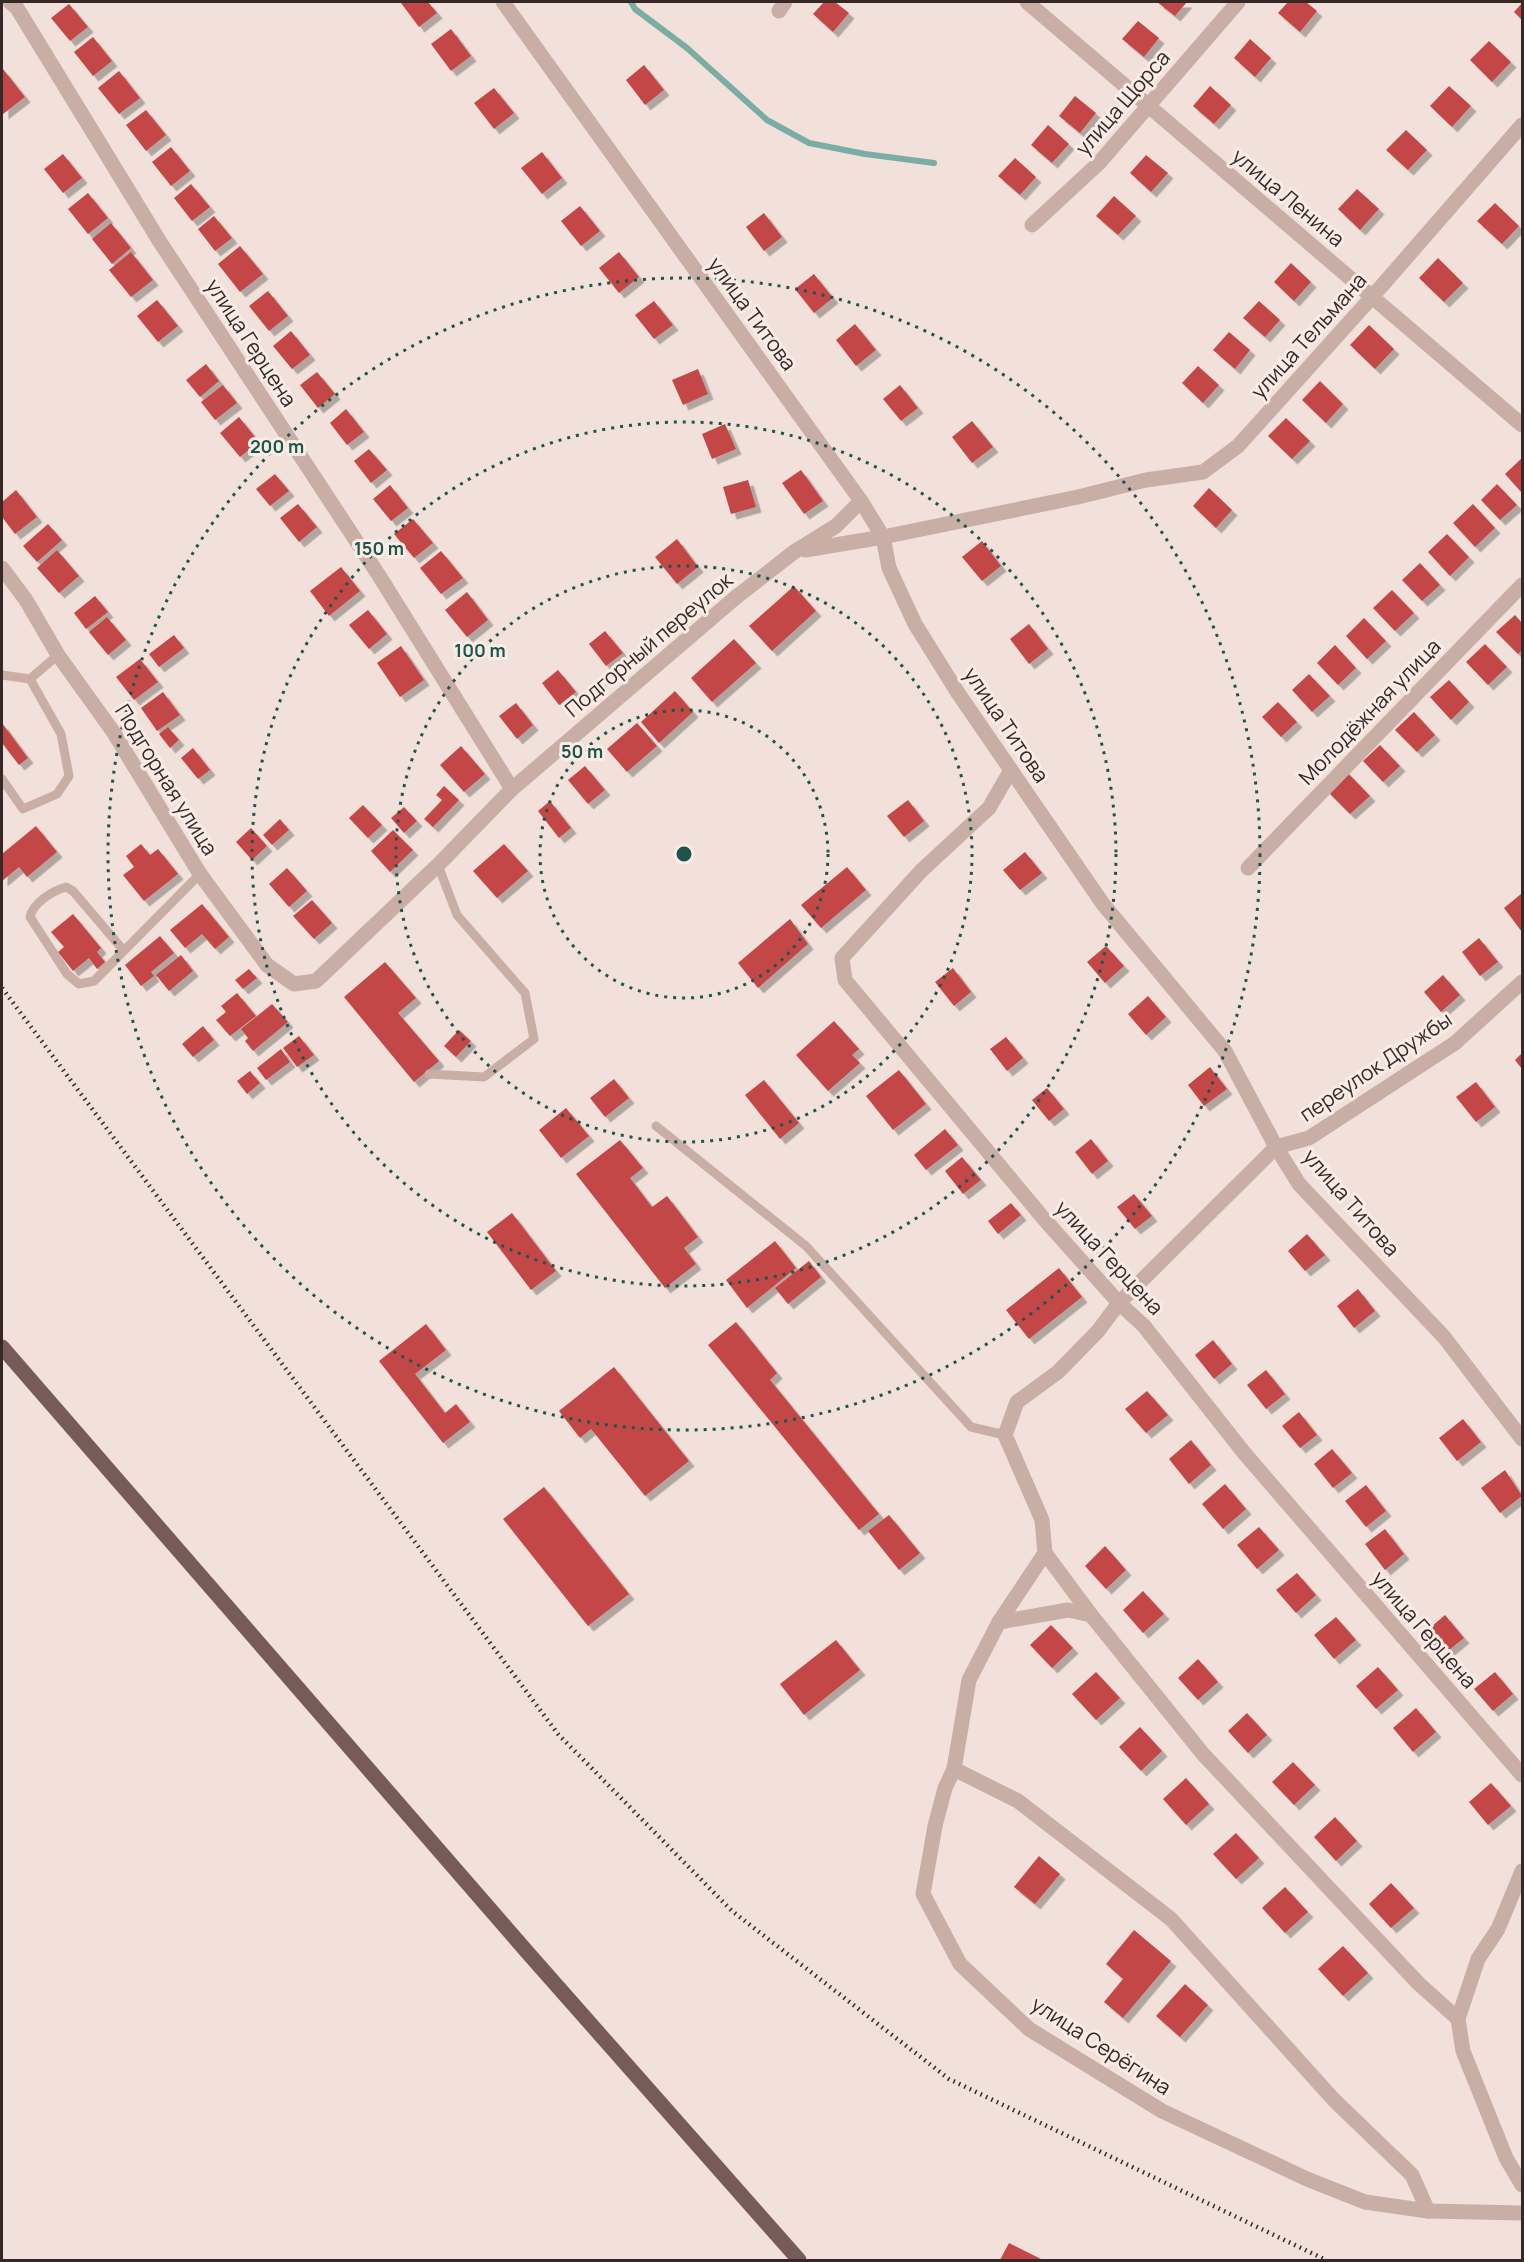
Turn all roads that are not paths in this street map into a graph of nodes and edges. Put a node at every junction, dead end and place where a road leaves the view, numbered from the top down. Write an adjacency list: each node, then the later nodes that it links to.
1 (503, 2): 10 (street, улица Титова)
2 (1027, 2): 5 (street, улица Ленина)
3 (1238, 2): 5 (street, улица Щорса)
4 (14, 5): 20 (street, улица Герцена)
5 (1149, 107): 7 (street, улица Щорса); 8 (street, улица Ленина)
6 (1522, 124): 8 (street, улица Тельмана)
7 (1032, 225)
8 (1372, 297): 9 (street, улица Ленина); 11 (street, улица Тельмана)
9 (1522, 425)
10 (861, 501): 11 (street, улица Титова); 12 (street, Подгорный переулок)
11 (883, 537): 12 (street, улица Тельмана); 18 (street, улица Титова)
12 (794, 552): 20 (street, Подгорный переулок)
13 (2, 568): 15 (street, Подгорная улица)
14 (1522, 585): 22 (street, Молодёжная улица)
15 (58, 655): 17 (lane); 23 (street, Подгорная улица)
16 (2, 675): 17 (lane)
17 (30, 679): 19 (lane)
18 (1011, 770): 29 (street, улица Титова); 30 (street, улица Герцена)
19 (2, 778)
20 (512, 789): 21 (street, Подгорный переулок)
21 (438, 865): 25 (street, Подгорный переулок); 27 (lane)
22 (1248, 868)
23 (200, 874): 24 (lane); 25 (street, Подгорная улица)
24 (124, 951): 24 (lane)
25 (316, 981)
26 (1522, 982): 29 (street, переулок Дружбы)
27 (429, 1074)
28 (656, 1126): 32 (lane)
29 (1276, 1147): 30 (street, переулок Дружбы); 33 (street, улица Титова)
30 (1119, 1304): 32 (street); 38 (street, улица Герцена)
31 (2, 1347): 44 (main road)
32 (1005, 1435): 34 (street)
33 (1522, 1439)
34 (1045, 1554): 35 (street); 36 (street, улица Серёгина)
35 (1091, 1616): 36 (street); 40 (street)
36 (999, 1622): 37 (street, улица Серёгина)
37 (954, 1769): 42 (street); 42 (street, улица Серёгина)
38 (1522, 1774)
39 (1522, 1871): 40 (street)
40 (1458, 2019): 41 (street)
41 (1522, 2185)
42 (1428, 2211): 43 (street, улица Серёгина)
43 (1522, 2213)
44 (799, 2260)

